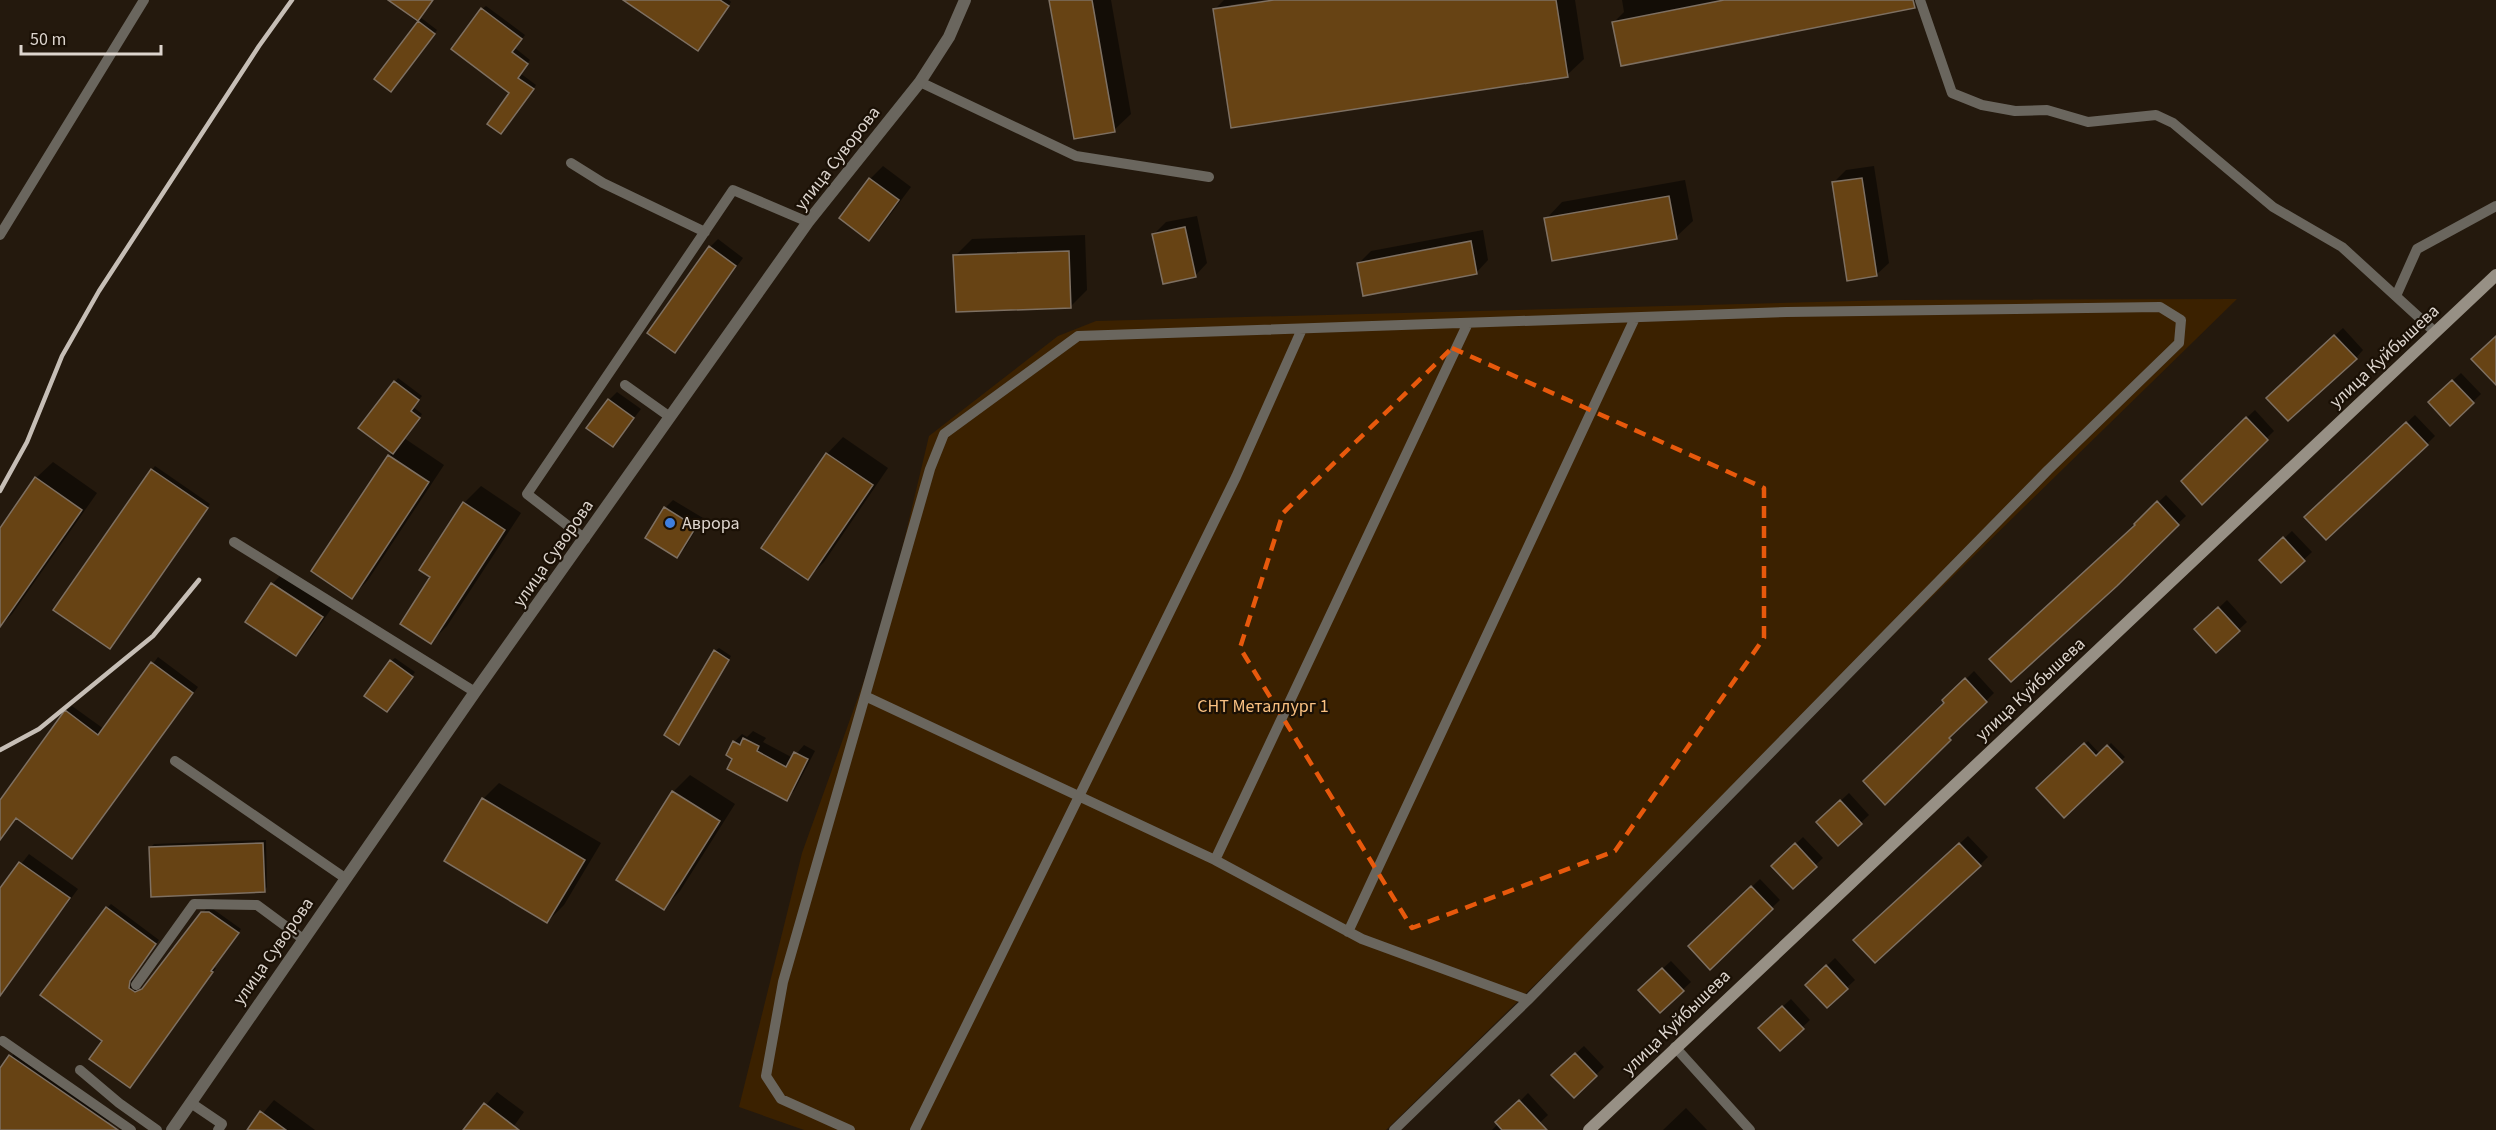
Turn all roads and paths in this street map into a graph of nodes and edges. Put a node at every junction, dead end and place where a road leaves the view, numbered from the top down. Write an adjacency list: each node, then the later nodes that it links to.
1 (144, 0): 10 (lane)
2 (965, 0): 4 (street, улица Суворова)
3 (1920, 0): 12 (lane)
4 (920, 82): 6 (lane); 8 (street, улица Суворова)
5 (571, 163): 9 (lane)
6 (1209, 177)
7 (2496, 206): 12 (lane)
8 (808, 222): 9 (lane); 18 (street, улица Суворова)
9 (705, 232): 19 (lane)
10 (0, 235)
11 (2496, 275): 16 (main road, улица Куйбышева)
12 (2396, 296): 16 (lane)
13 (1635, 318): 14 (lane); 27 (lane); 30 (lane)
14 (1468, 323): 15 (lane); 25 (lane)
15 (1302, 329): 22 (lane); 24 (lane)
16 (2435, 332): 32 (main road, улица Куйбышева)
17 (625, 385): 18 (lane)
18 (670, 417): 19 (street, улица Суворова)
19 (585, 539): 21 (street, улица Суворова)
20 (234, 542): 21 (lane)
21 (475, 692): 26 (street, улица Суворова)
22 (865, 696): 24 (lane); 39 (lane)
23 (175, 761): 26 (lane)
24 (1079, 796): 25 (lane); 40 (lane)
25 (1215, 860): 27 (lane)
26 (345, 878): 28 (street, улица Суворова)
27 (1348, 932): 30 (lane)
28 (303, 939): 29 (lane); 34 (street, улица Суворова)
29 (136, 986)
30 (1528, 999): 41 (lane)
31 (3, 1041): 35 (lane)
32 (1675, 1047): 42 (main road, улица Куйбышева); 43 (lane)
33 (80, 1070): 36 (lane)
34 (191, 1103): 37 (street, улица Суворова); 38 (lane)
35 (131, 1130)
36 (157, 1130)
37 (172, 1130)
38 (218, 1130)
39 (850, 1130)
40 (915, 1130)
41 (1394, 1130)
42 (1589, 1130)
43 (1750, 1130)

